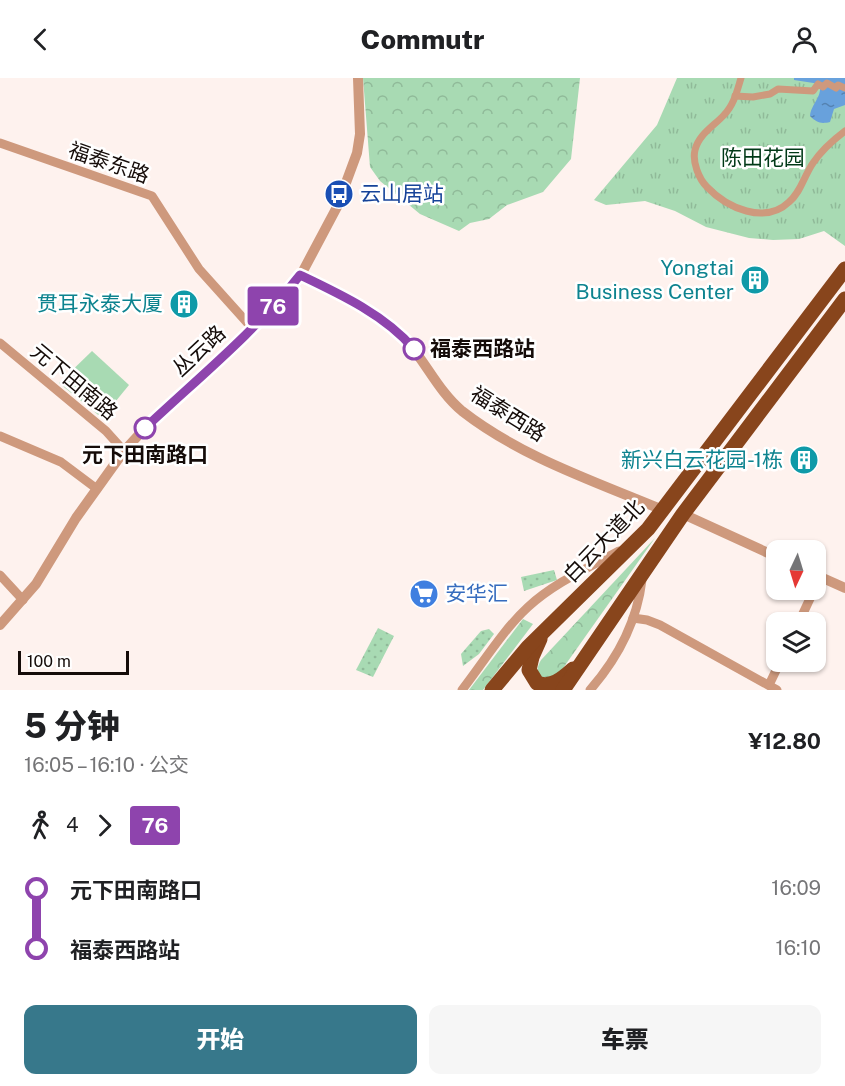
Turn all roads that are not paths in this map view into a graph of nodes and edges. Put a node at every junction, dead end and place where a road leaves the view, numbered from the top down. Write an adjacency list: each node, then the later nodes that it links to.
1 (358, 78): 8 (street, 丛云路)
2 (741, 78): 4 (street)
3 (845, 88): 4 (street)
4 (735, 96): 5 (street)
5 (845, 131)
6 (0, 143): 10 (street, 福泰东路)
7 (845, 269): 15 (highway, 白云大道北)
8 (300, 275): 10 (street, 丛云路); 15 (street, 福泰西路)
9 (845, 299): 16 (highway, 白云大道北)
10 (252, 328): 13 (street, 丛云路)
11 (0, 343): 13 (street, 元下田南路)
12 (0, 436): 14 (street)
13 (124, 451): 14 (street, 丛云路)
14 (97, 489): 23 (street, 丛云路)
15 (663, 510): 17 (highway, 白云大道北)
16 (683, 514): 18 (street); 19 (highway, 白云大道北)
17 (637, 541): 26 (highway, 白云大道北); 30 (street)
18 (766, 552)
19 (643, 570): 24 (street); 27 (highway, 白云大道北)
20 (0, 575): 23 (street)
21 (826, 584): 22 (street)
22 (845, 588)
23 (23, 600): 25 (street, 丛云路)
24 (633, 618): 29 (street); 33 (street)
25 (0, 625)
26 (544, 631): 27 (highway); 31 (highway, 白云大道北)
27 (584, 660): 32 (highway, 白云大道北)
28 (777, 672): 29 (street)
29 (773, 688)
30 (462, 690)
31 (492, 690)
32 (563, 690)
33 (590, 690)

